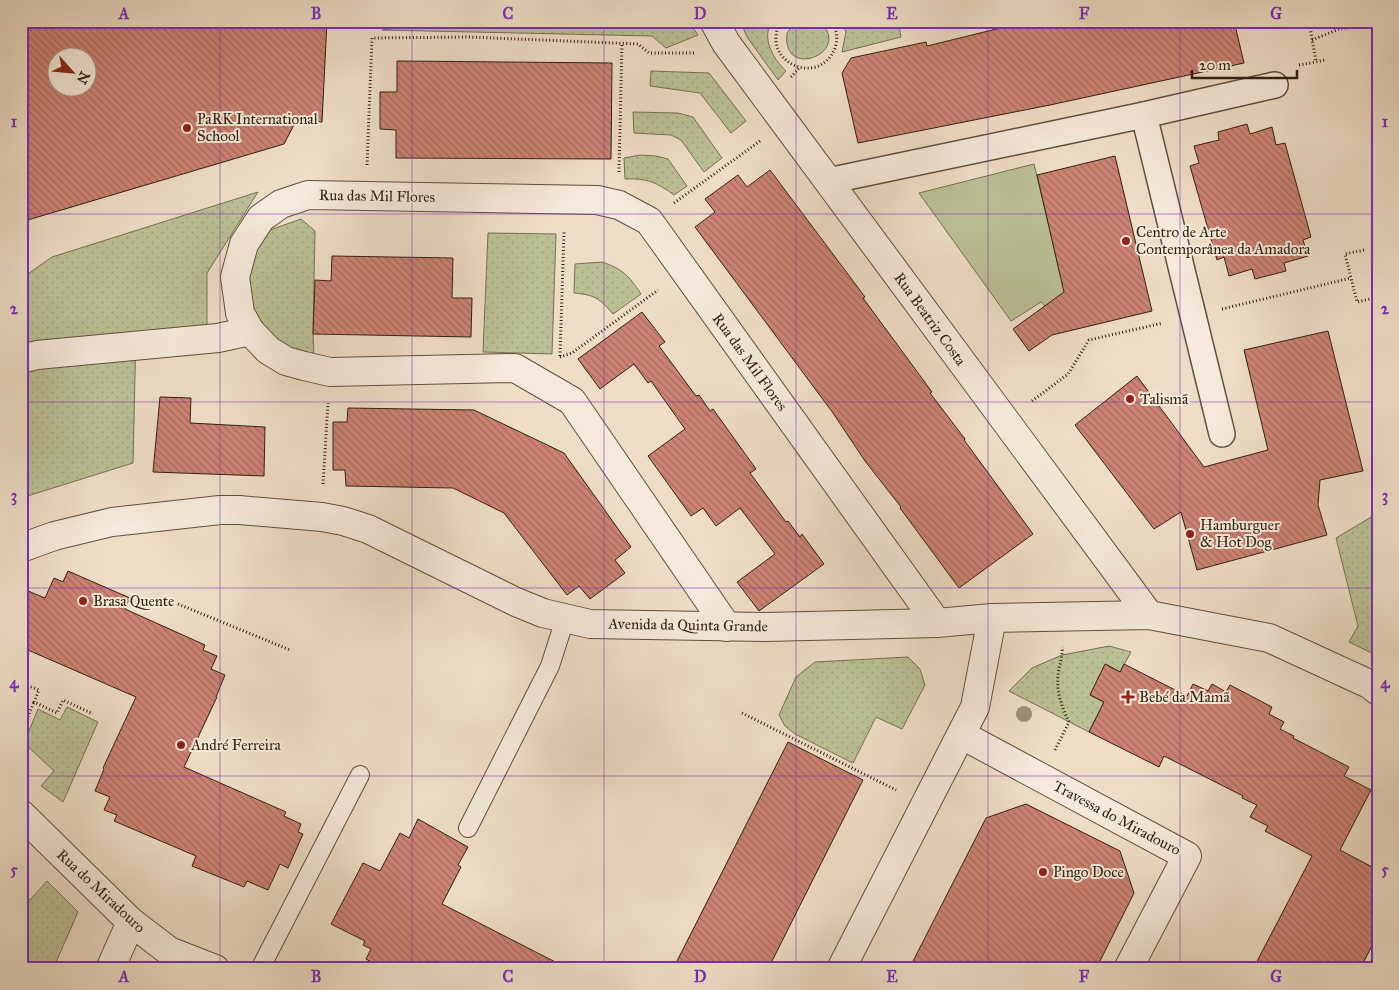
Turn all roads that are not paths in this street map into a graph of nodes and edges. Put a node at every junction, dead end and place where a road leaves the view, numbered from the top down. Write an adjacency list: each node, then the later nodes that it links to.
1 (714, 21): 4 (street, Rua Beatriz Costa)
2 (1275, 85): 3 (street)
3 (1144, 115): 4 (street); 7 (street)
4 (828, 182): 9 (street, Rua Beatriz Costa)
5 (250, 331): 6 (street); 12 (street, Rua das Mil Flores); 13 (street, Rua das Mil Flores)
6 (21, 359)
7 (1222, 434)
8 (21, 548): 11 (street, Avenida da Quinta Grande)
9 (1148, 615): 10 (street, Avenida da Quinta Grande); 14 (street, Avenida da Quinta Grande)
10 (992, 618): 12 (street, Avenida da Quinta Grande); 15 (street)
11 (565, 619): 13 (street, Avenida da Quinta Grande); 18 (lane)
12 (937, 623): 13 (street, Avenida da Quinta Grande)
13 (727, 627)
14 (1375, 686)
15 (962, 734): 23 (street); 24 (street, Travessa do Miradouro)
16 (360, 775): 22 (lane)
17 (21, 814): 19 (street, Rua do Miradouro)
18 (468, 828)
19 (131, 922): 20 (street); 21 (street, Rua do Miradouro)
20 (110, 969)
21 (215, 969)
22 (260, 969)
23 (842, 969)
24 (1128, 969)

